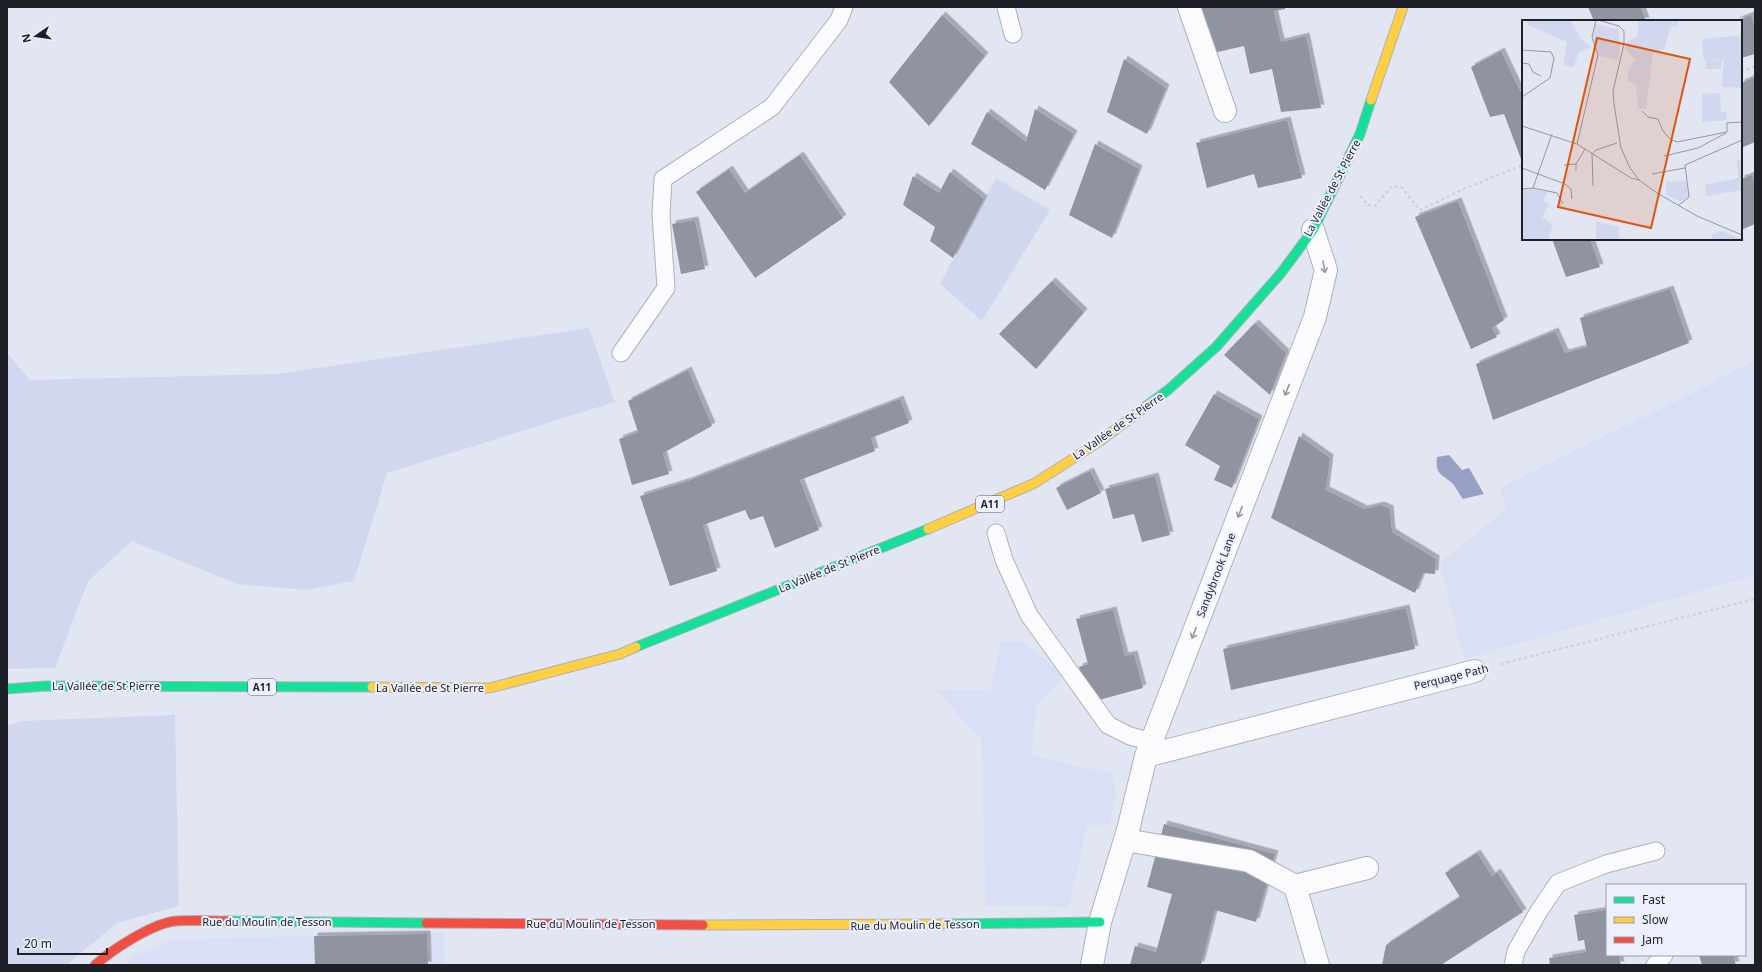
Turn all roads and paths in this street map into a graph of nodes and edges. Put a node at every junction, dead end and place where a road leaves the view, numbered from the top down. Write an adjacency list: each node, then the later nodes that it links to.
1 (844, 7): 12 (lane)
2 (1006, 7): 5 (lane)
3 (1189, 7): 8 (street)
4 (1403, 7): 10 (main road, La Vallée de St Pierre / A11)
5 (1013, 34)
6 (1755, 66): 7 (path)
7 (1742, 72)
8 (1225, 111)
9 (1522, 165): 10 (path)
10 (1335, 185): 11 (main road, La Vallée de St Pierre / A11)
11 (1313, 230): 16 (main road, La Vallée de St Pierre / A11); 17 (street, Sandybrook Lane, one-way to 17)
12 (621, 353)
13 (996, 533): 17 (lane)
14 (1755, 599): 15 (path, Perquage Path)
15 (1475, 671): 17 (street, Perquage Path)
16 (7, 688)
17 (1149, 749): 18 (street, Sandybrook Lane)
18 (1125, 840): 21 (street); 22 (street, Sandybrook Lane)
19 (1656, 851): 27 (lane)
20 (1367, 868): 21 (street)
21 (1295, 886): 26 (street)
22 (1100, 922): 24 (main road, Rue du Moulin de Tesson); 25 (street, Sandybrook Lane)
23 (1663, 956): 28 (lane)
24 (95, 965)
25 (1092, 965)
26 (1318, 965)
27 (1513, 965)
28 (1655, 965)

